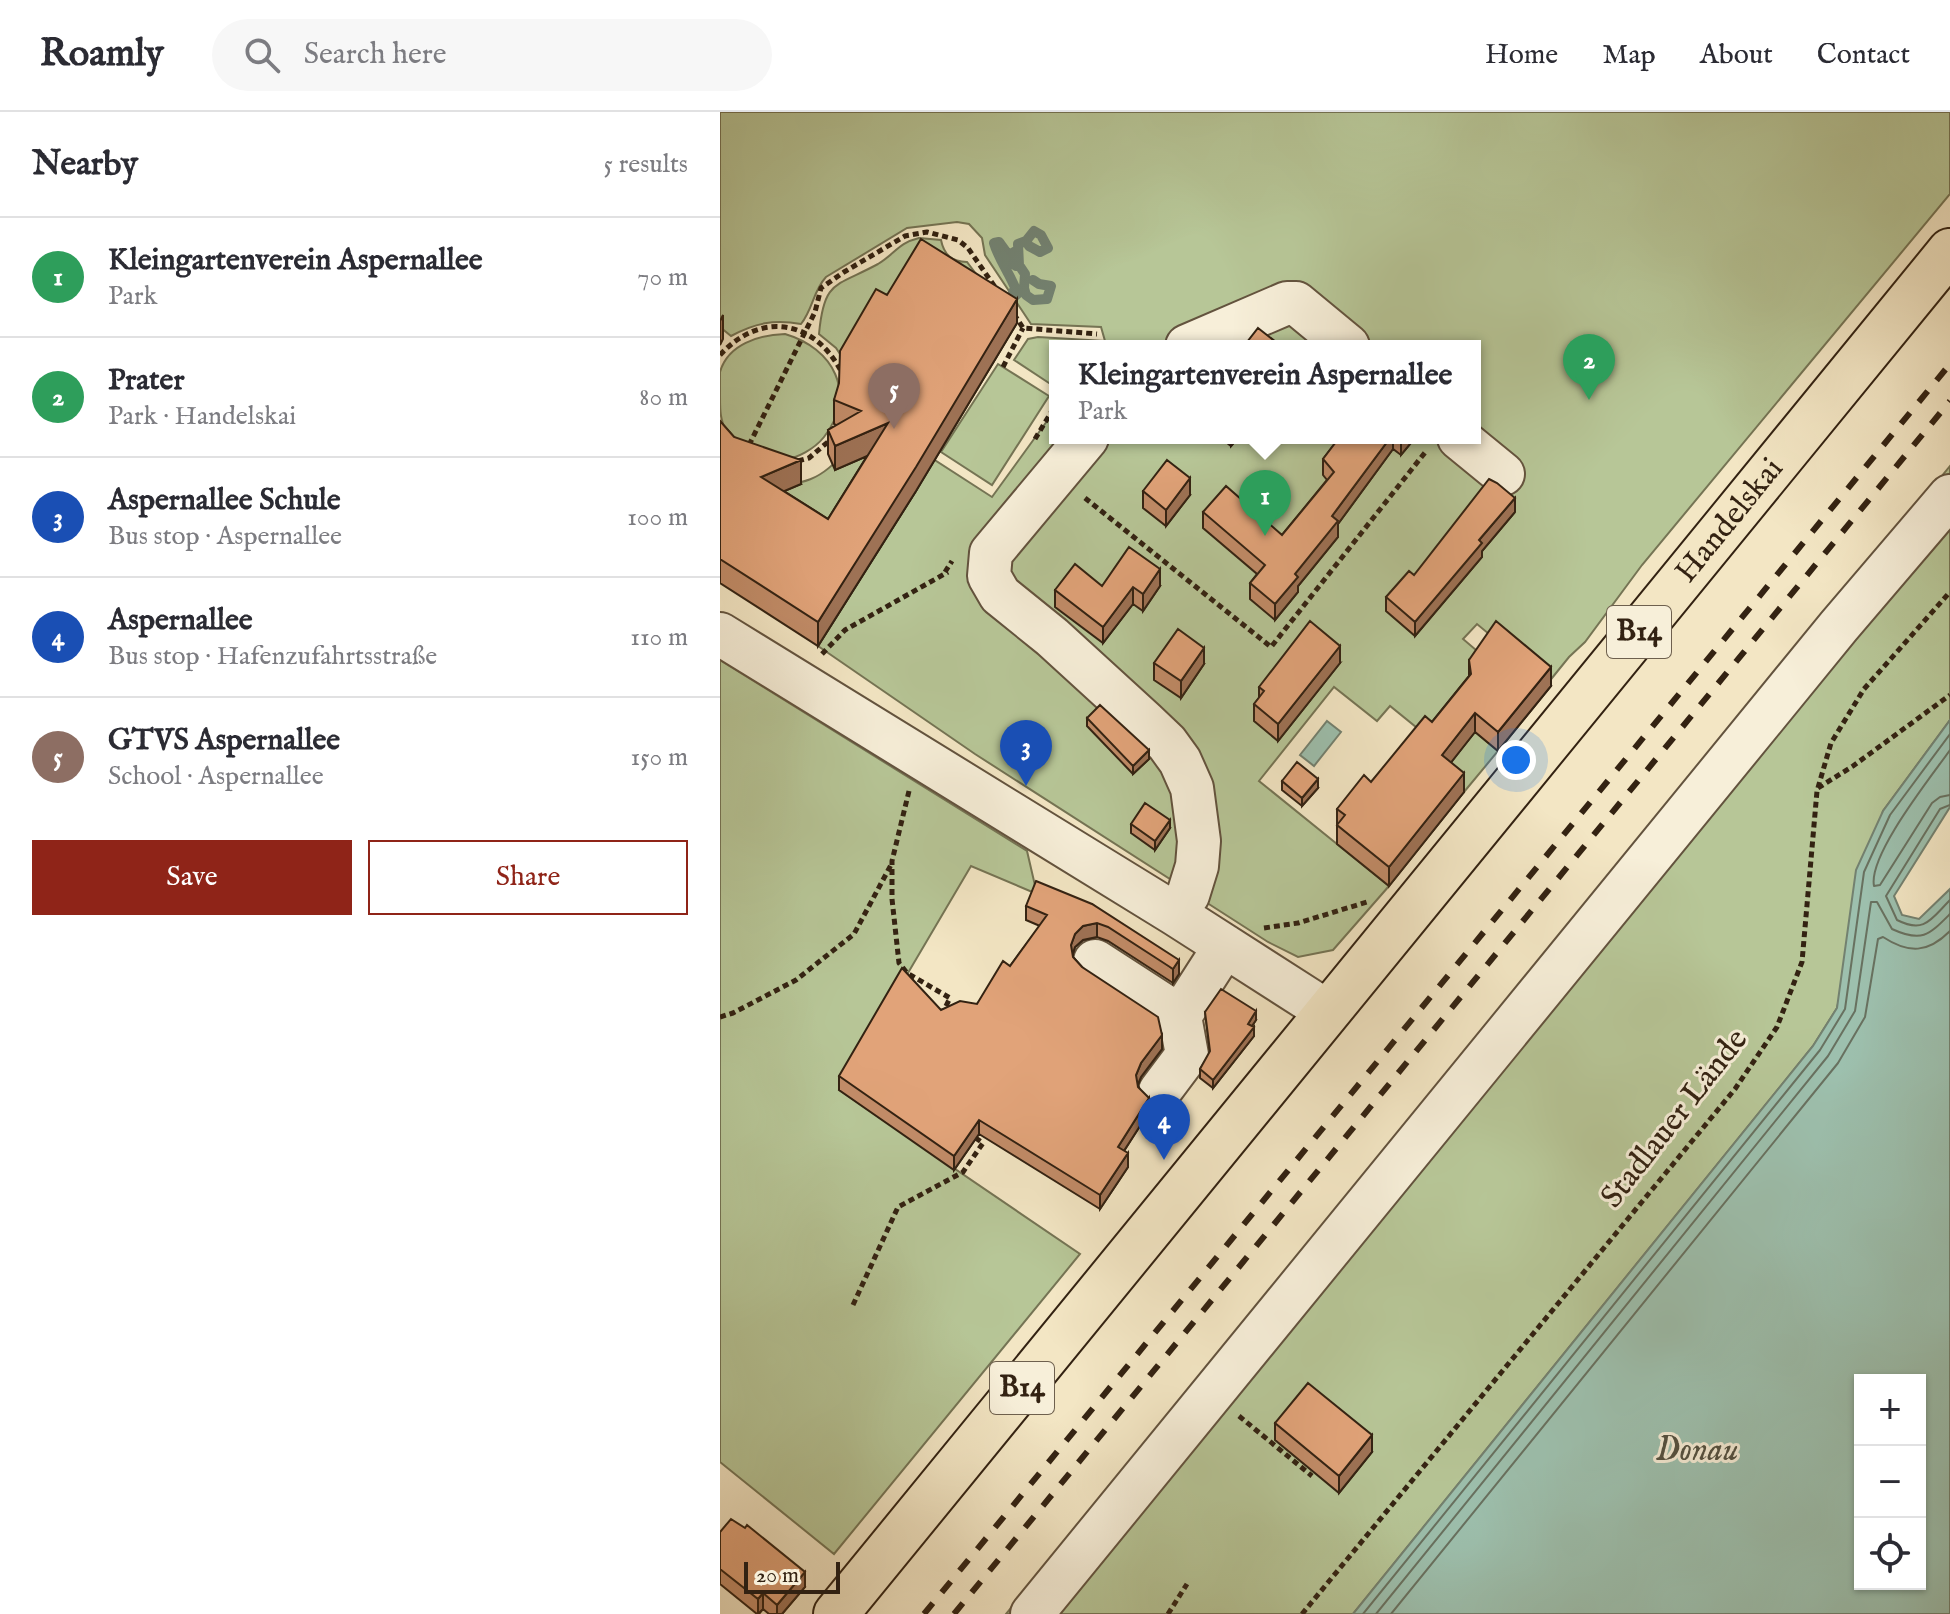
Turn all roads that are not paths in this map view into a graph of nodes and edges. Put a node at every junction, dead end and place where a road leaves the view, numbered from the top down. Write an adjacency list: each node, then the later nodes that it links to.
1 (1950, 251): 12 (main road, Handelskai / B14)
2 (1201, 340): 3 (street)
3 (1341, 340)
4 (1082, 444): 9 (street)
5 (1466, 444): 6 (street)
6 (1503, 474)
7 (1950, 496): 16 (street)
8 (720, 634): 9 (street)
9 (1175, 914): 10 (street)
10 (1239, 938): 12 (street); 13 (street)
11 (1095, 961): 13 (street)
12 (1328, 1012): 15 (main road, B14)
13 (1180, 1016): 14 (street)
14 (1160, 1091)
15 (836, 1614)
16 (1032, 1614)

